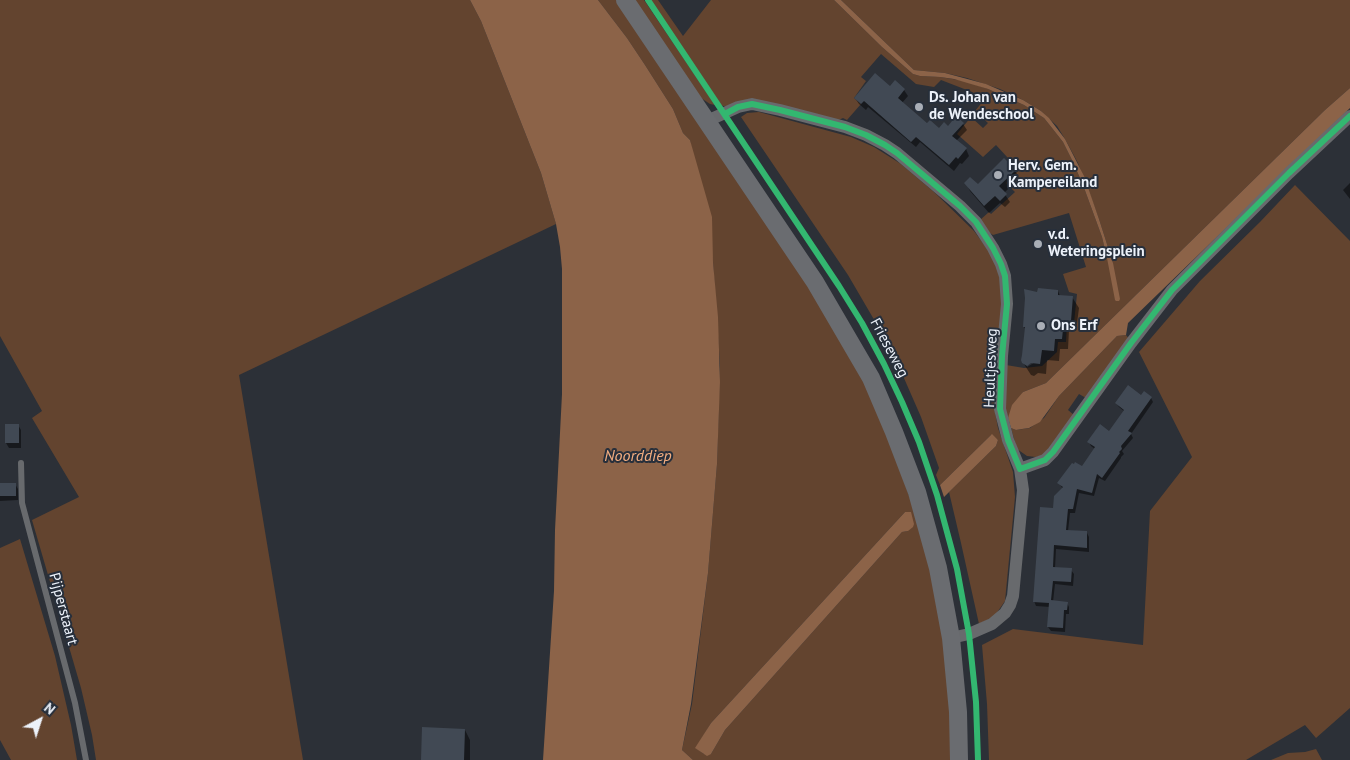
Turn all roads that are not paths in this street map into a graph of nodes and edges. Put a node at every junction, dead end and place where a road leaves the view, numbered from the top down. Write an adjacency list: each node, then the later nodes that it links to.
1 (625, 0): 3 (main road, Frieseweg)
2 (1350, 116): 5 (street)
3 (707, 122): 5 (street, Heultjesweg); 6 (main road, Frieseweg)
4 (21, 463): 7 (lane, Pijperstaart)
5 (1020, 469): 6 (street, Heultjesweg)
6 (951, 638): 8 (main road, Frieseweg)
7 (86, 760)
8 (959, 760)

